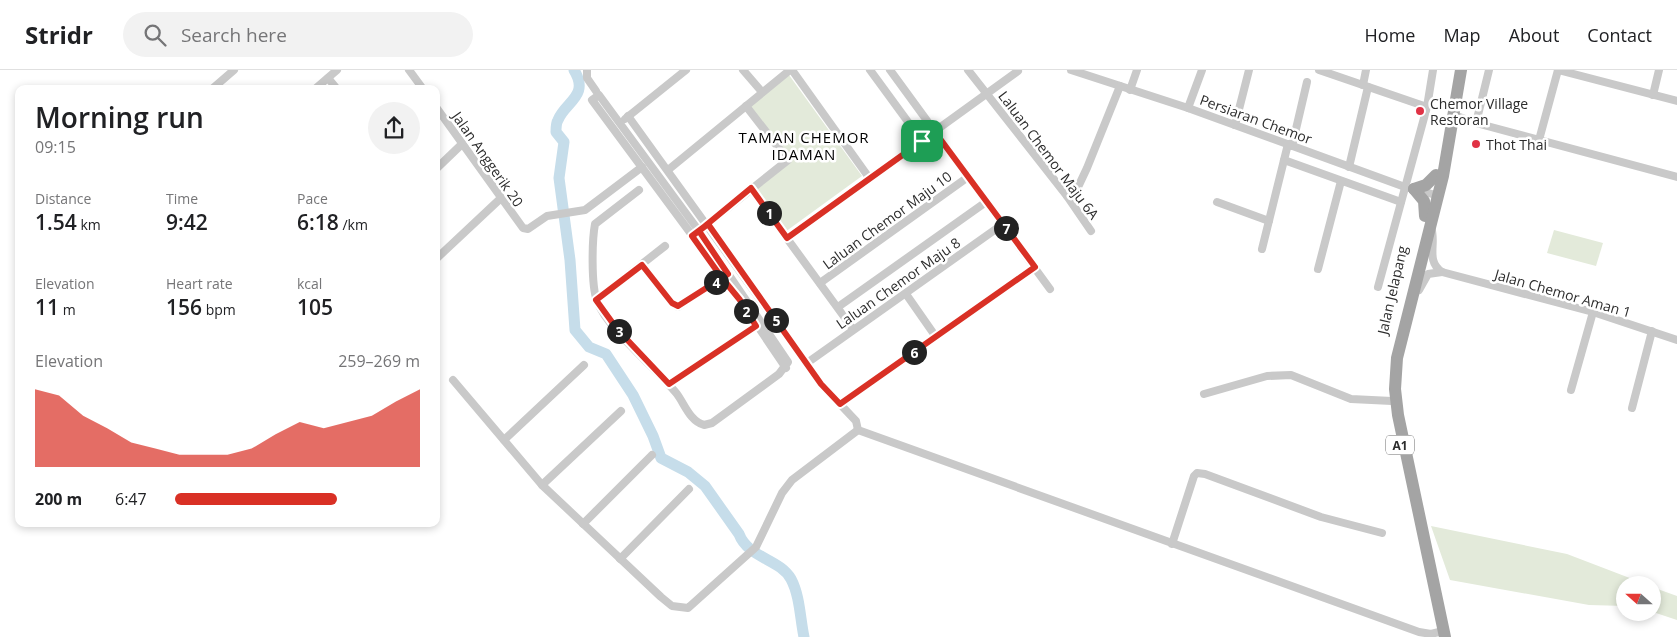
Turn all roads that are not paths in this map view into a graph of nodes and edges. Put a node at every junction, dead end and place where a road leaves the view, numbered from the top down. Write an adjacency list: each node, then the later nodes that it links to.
1 (234, 70): 26 (street)
2 (337, 70): 24 (street)
3 (409, 70): 29 (street)
4 (587, 70): 34 (street)
5 (686, 70): 43 (street)
6 (743, 70): 33 (street)
7 (791, 70): 33 (street); 62 (street)
8 (870, 70): 50 (street)
9 (890, 70): 48 (street)
10 (968, 70): 35 (street, Laluan Chemor Maju 6A)
11 (1071, 70): 30 (street, Persiaran Chemor)
12 (1137, 70): 32 (street)
13 (1202, 70): 40 (street)
14 (1249, 70): 46 (street)
15 (1319, 70): 31 (street)
16 (1366, 70): 31 (street)
17 (1433, 70): 39 (street)
18 (1457, 70): 59 (main road, Jalan Jelapang / A1)
19 (1461, 70): 42 (main road, Jalan Jelapang / A1)
20 (1489, 70): 45 (street)
21 (1558, 70): 36 (street); 49 (street)
22 (1659, 70): 36 (street)
23 (1018, 71): 35 (street)
24 (328, 78): 27 (street); 28 (street)
25 (1308, 82): 52 (street)
26 (217, 85)
27 (320, 85)
28 (334, 85)
29 (420, 85)
30 (1120, 86): 32 (street, Persiaran Chemor); 68 (street)
31 (1365, 86): 39 (street); 56 (street)
32 (1130, 90): 40 (street, Persiaran Chemor)
33 (762, 92): 38 (street)
34 (597, 93): 44 (street); 47 (street)
35 (986, 94): 48 (street); 68 (street, Laluan Chemor Maju 6A)
36 (1653, 95): 37 (street)
37 (1677, 101)
38 (746, 106): 58 (street); 64 (street)
39 (1427, 107): 65 (street)
40 (1188, 108): 46 (street, Persiaran Chemor)
41 (440, 114): 51 (street, Jalan Anggerik 20)
42 (1454, 115): 45 (street); 54 (main road, Jalan Jelapang / A1)
43 (628, 116): 44 (street); 58 (street)
44 (620, 123): 47 (street); 78 (street)
45 (1476, 123): 49 (street)
46 (1235, 125): 52 (street, Persiaran Chemor)
47 (613, 129): 57 (street)
48 (935, 132): 50 (street); 60 (street)
49 (1539, 140): 61 (street)
50 (922, 141): 62 (street)
51 (462, 144): 55 (street); 69 (street, Jalan Anggerik 20)
52 (1290, 145): 53 (street); 56 (street, Persiaran Chemor)
53 (1284, 160): 63 (street); 73 (street)
54 (1446, 164): 67 (main road); 74 (main road, Jalan Jelapang / A1)
55 (440, 165)
56 (1349, 166): 65 (street, Persiaran Chemor)
57 (642, 167): 69 (street, Jalan Anggerik 20); 78 (street)
58 (668, 170): 75 (street)
59 (1436, 175): 65 (main road); 67 (main road, Jalan Jelapang / A1)
60 (968, 177): 70 (street); 88 (street, Laluan Chemor Maju 10)
61 (1677, 177)
62 (870, 178): 79 (street)
63 (1341, 181): 72 (street); 85 (street)
64 (751, 188): 75 (street); 79 (street)
65 (1410, 188): 67 (street, Persiaran Chemor); 72 (street); 74 (main road)
66 (639, 190): 93 (street)
67 (1432, 194): 74 (main road, Jalan Jelapang / A1); 96 (main road)
68 (1067, 196): 77 (street, Laluan Chemor Maju 6A)
69 (500, 199): 82 (street)
70 (986, 202): 76 (street); 94 (street)
71 (1216, 202): 73 (street)
72 (1401, 202): 89 (street)
73 (1269, 220): 81 (street)
74 (1428, 221): 86 (street); 92 (main road, Jalan Jelapang / A1); 108 (main road, Jalan Jelapang / A1)
75 (708, 224): 78 (street); 102 (street)
76 (1003, 224): 84 (street); 91 (street, Laluan Chemor Maju 8)
77 (1091, 231)
78 (696, 233): 87 (street)
79 (787, 238): 88 (street)
80 (665, 246): 83 (street)
81 (1262, 249)
82 (440, 255)
83 (642, 265): 87 (street); 93 (street)
84 (1035, 267): 90 (street); 100 (street)
85 (1318, 269)
86 (1442, 272): 92 (street); 95 (street, Jalan Chemor Aman 1)
87 (725, 276): 97 (street)
88 (820, 284): 94 (street)
89 (1378, 287)
90 (1050, 288)
91 (906, 294): 98 (street, Laluan Chemor Maju 8); 100 (street)
92 (1413, 298): 96 (main road, Jalan Jelapang / A1)
93 (596, 300): 105 (street)
94 (838, 307): 98 (street)
95 (1593, 312): 99 (street, Jalan Chemor Aman 1); 106 (street)
96 (1408, 315): 117 (main road, Jalan Jelapang / A1)
97 (759, 324): 105 (street); 105 (street)
98 (854, 329): 102 (street, Laluan Chemor Maju 8)
99 (1652, 331): 101 (street, Jalan Chemor Aman 1); 110 (street)
100 (936, 337): 109 (street)
101 (1677, 340)
102 (807, 363): 109 (street)
103 (584, 365): 113 (street)
104 (453, 380): 113 (street)
105 (669, 384)
106 (1571, 390)
107 (1204, 394): 108 (street)
108 (1392, 401): 117 (main road, Jalan Jelapang / A1)
109 (840, 404): 112 (street)
110 (1632, 408)
111 (621, 411): 115 (street)
112 (858, 430): 120 (street); 121 (street)
113 (504, 440): 115 (street)
114 (652, 455): 118 (street)
115 (542, 485): 118 (street)
116 (689, 489): 121 (street)
117 (1418, 517): 122 (main road, Jalan Jelapang / A1)
118 (583, 524): 121 (street)
119 (1382, 533): 120 (street)
120 (1172, 544): 122 (street)
121 (620, 559)
122 (1444, 634)

